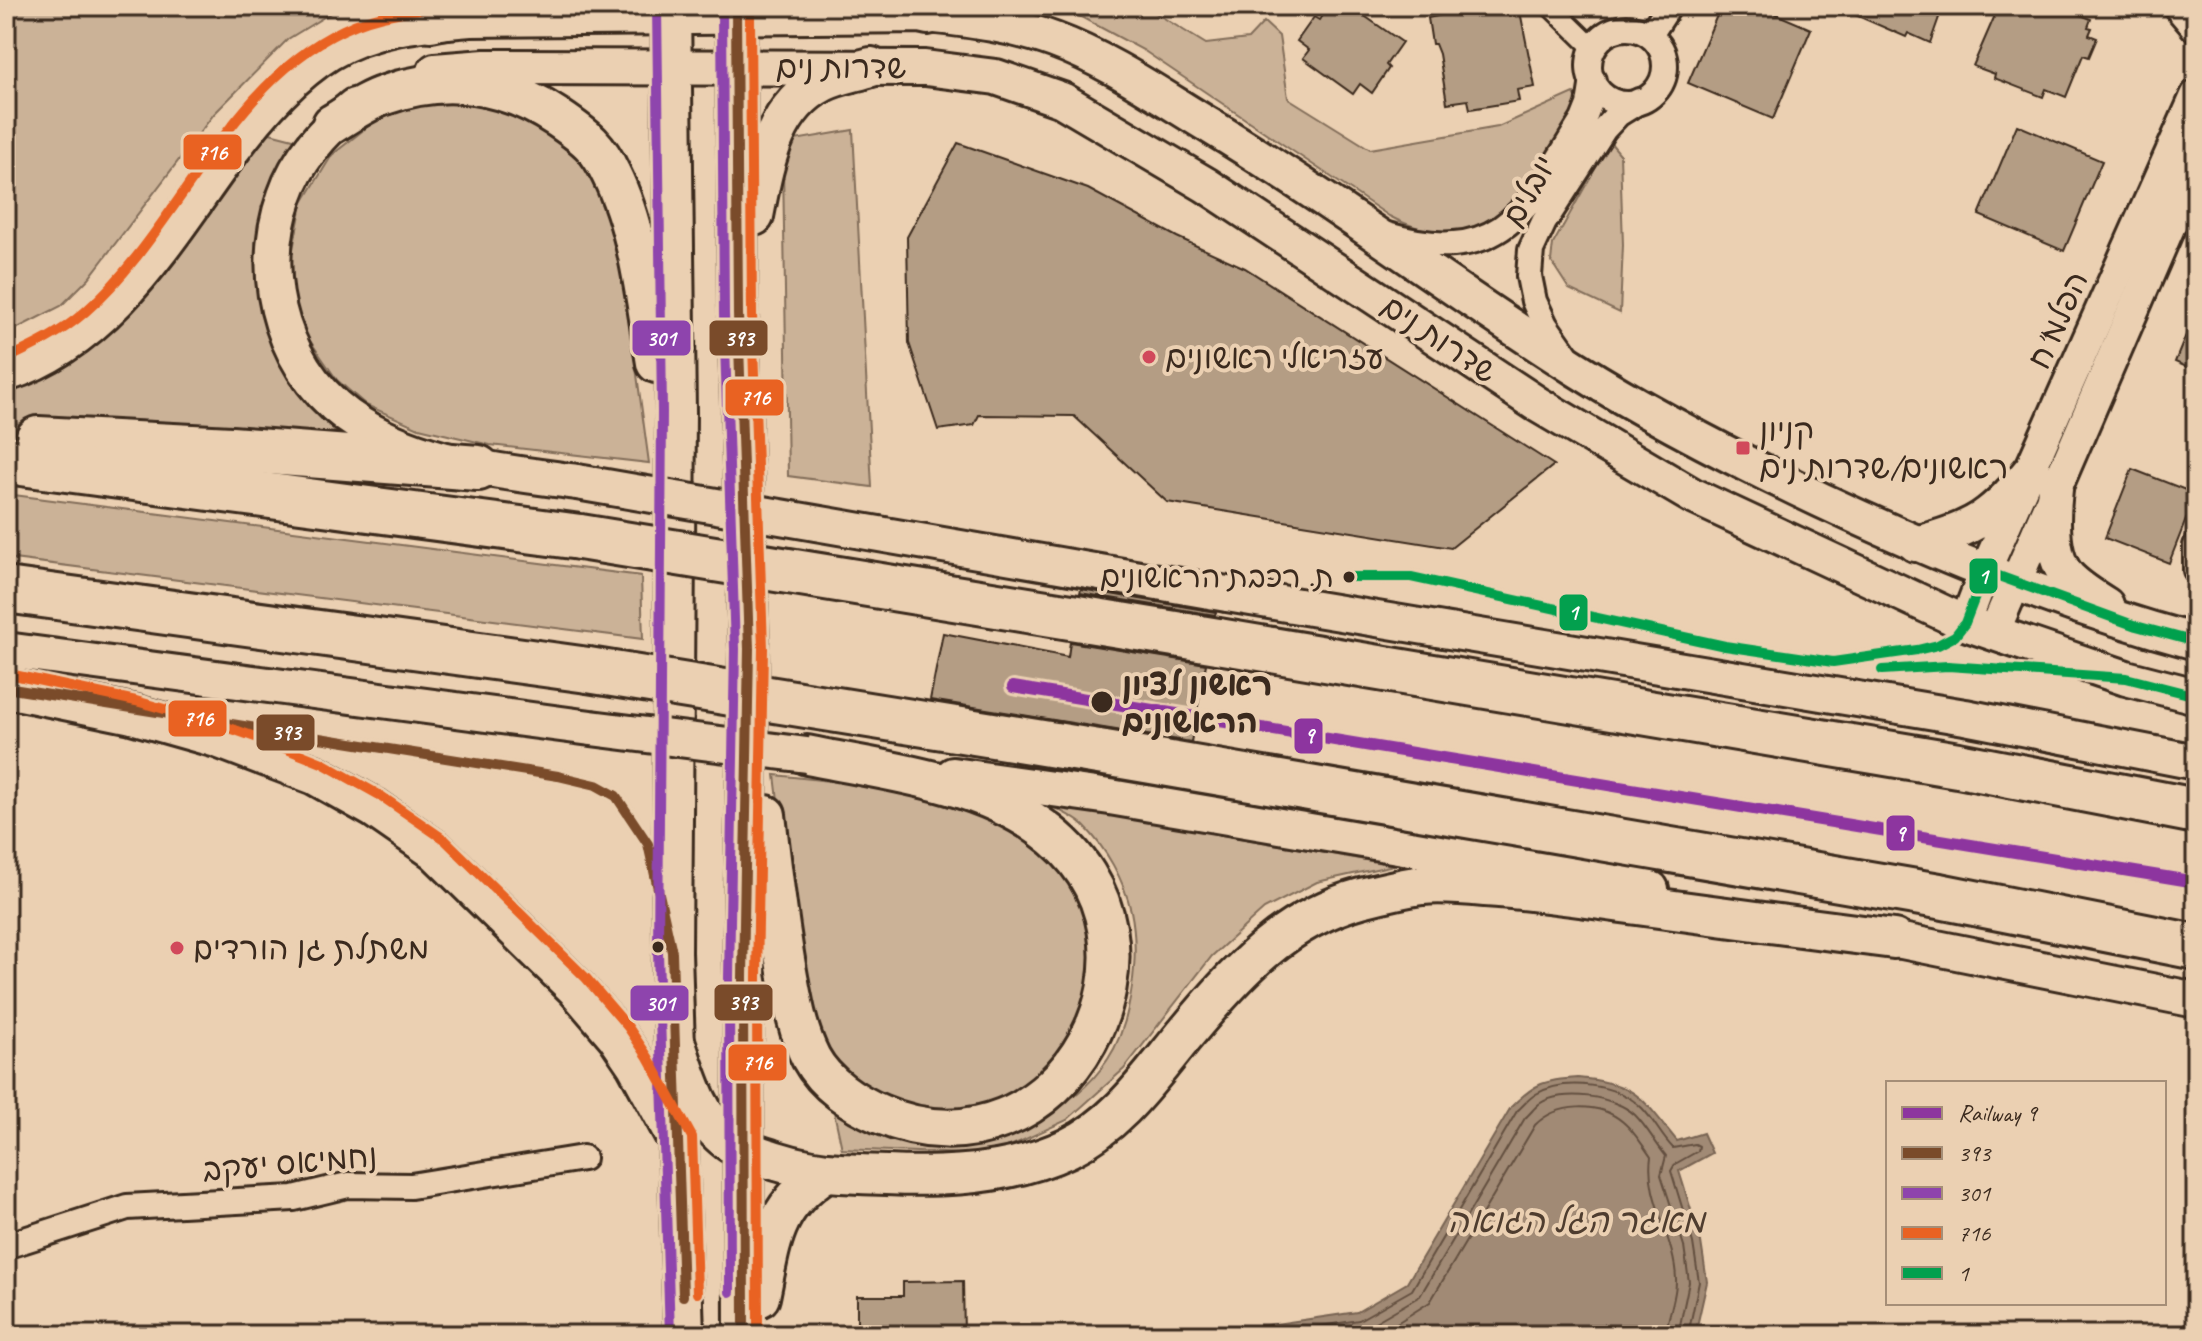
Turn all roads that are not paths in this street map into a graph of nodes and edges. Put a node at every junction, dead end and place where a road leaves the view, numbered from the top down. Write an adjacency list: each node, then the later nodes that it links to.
1 (509, 6): 10 (main road)
2 (1550, 6): 13 (street)
3 (1669, 6): 12 (street)
4 (2179, 6): 11 (street)
5 (2186, 6): 6 (street)
6 (2196, 9)
7 (911, 10): 8 (main road, שדרות נים); 22 (main road, שדרות נים)
8 (736, 11): 9 (main road, שדרות נים); 15 (main road)
9 (672, 12): 10 (main road, שדרות נים); 14 (main road)
10 (431, 22): 25 (main road, שדרות נים)
11 (2196, 26)
12 (1650, 35): 13 (street); 19 (street)
13 (1594, 49): 17 (street)
14 (672, 67): 15 (main road, שדרות נים); 20 (main road, שדרות נים); 30 (main road)
15 (738, 67): 16 (main road, שדרות נים); 23 (main road)
16 (871, 67): 23 (main road); 37 (main road, שדרות נים)
17 (1593, 80): 19 (street); 22 (street, יובלים)
18 (2196, 96): 29 (street, הפלמ"ח)
19 (1639, 101): 24 (street, יובלים)
20 (332, 124): 28 (main road, שדרות נים); 30 (main road)
21 (2196, 165): 29 (street, הפלמ"ח)
22 (1368, 230): 24 (main road, שדרות נים)
23 (738, 314): 39 (main road)
24 (1578, 369): 31 (main road, שדרות נים)
25 (6, 374)
26 (6, 437): 28 (highway)
27 (6, 461): 45 (highway, bridge)
28 (478, 468): 44 (main road, שדרות נים, bridge)
29 (2044, 479): 31 (main road); 34 (street, הפלמ"ח); 36 (main road)
30 (675, 519): 49 (main road)
31 (1915, 544): 34 (main road, שדרות נים)
32 (2196, 546): 33 (street)
33 (2196, 570)
34 (2000, 577): 36 (main road, שדרות נים); 37 (street, הפלמ"ח)
35 (6, 590): 47 (highway, bridge)
36 (2136, 626): 38 (main road, שדרות נים)
37 (1979, 628): 42 (main road, שדרות נים)
38 (2196, 642)
39 (749, 649): 43 (main road); 51 (main road)
40 (6, 650): 43 (main road, bridge)
41 (6, 688): 50 (main road)
42 (2196, 696)
43 (807, 755): 46 (main road)
44 (2196, 762)
45 (2196, 811)
46 (1909, 942): 48 (main road); 53 (main road)
47 (2196, 947)
48 (2196, 1000)
49 (676, 1044): 50 (main road); 51 (main road)
50 (678, 1140): 55 (main road)
51 (744, 1150): 53 (main road); 56 (main road)
52 (583, 1158): 54 (street, נחמיאס יעקב)
53 (826, 1172): 57 (main road)
54 (6, 1246)
55 (684, 1335)
56 (744, 1335)
57 (752, 1335)

